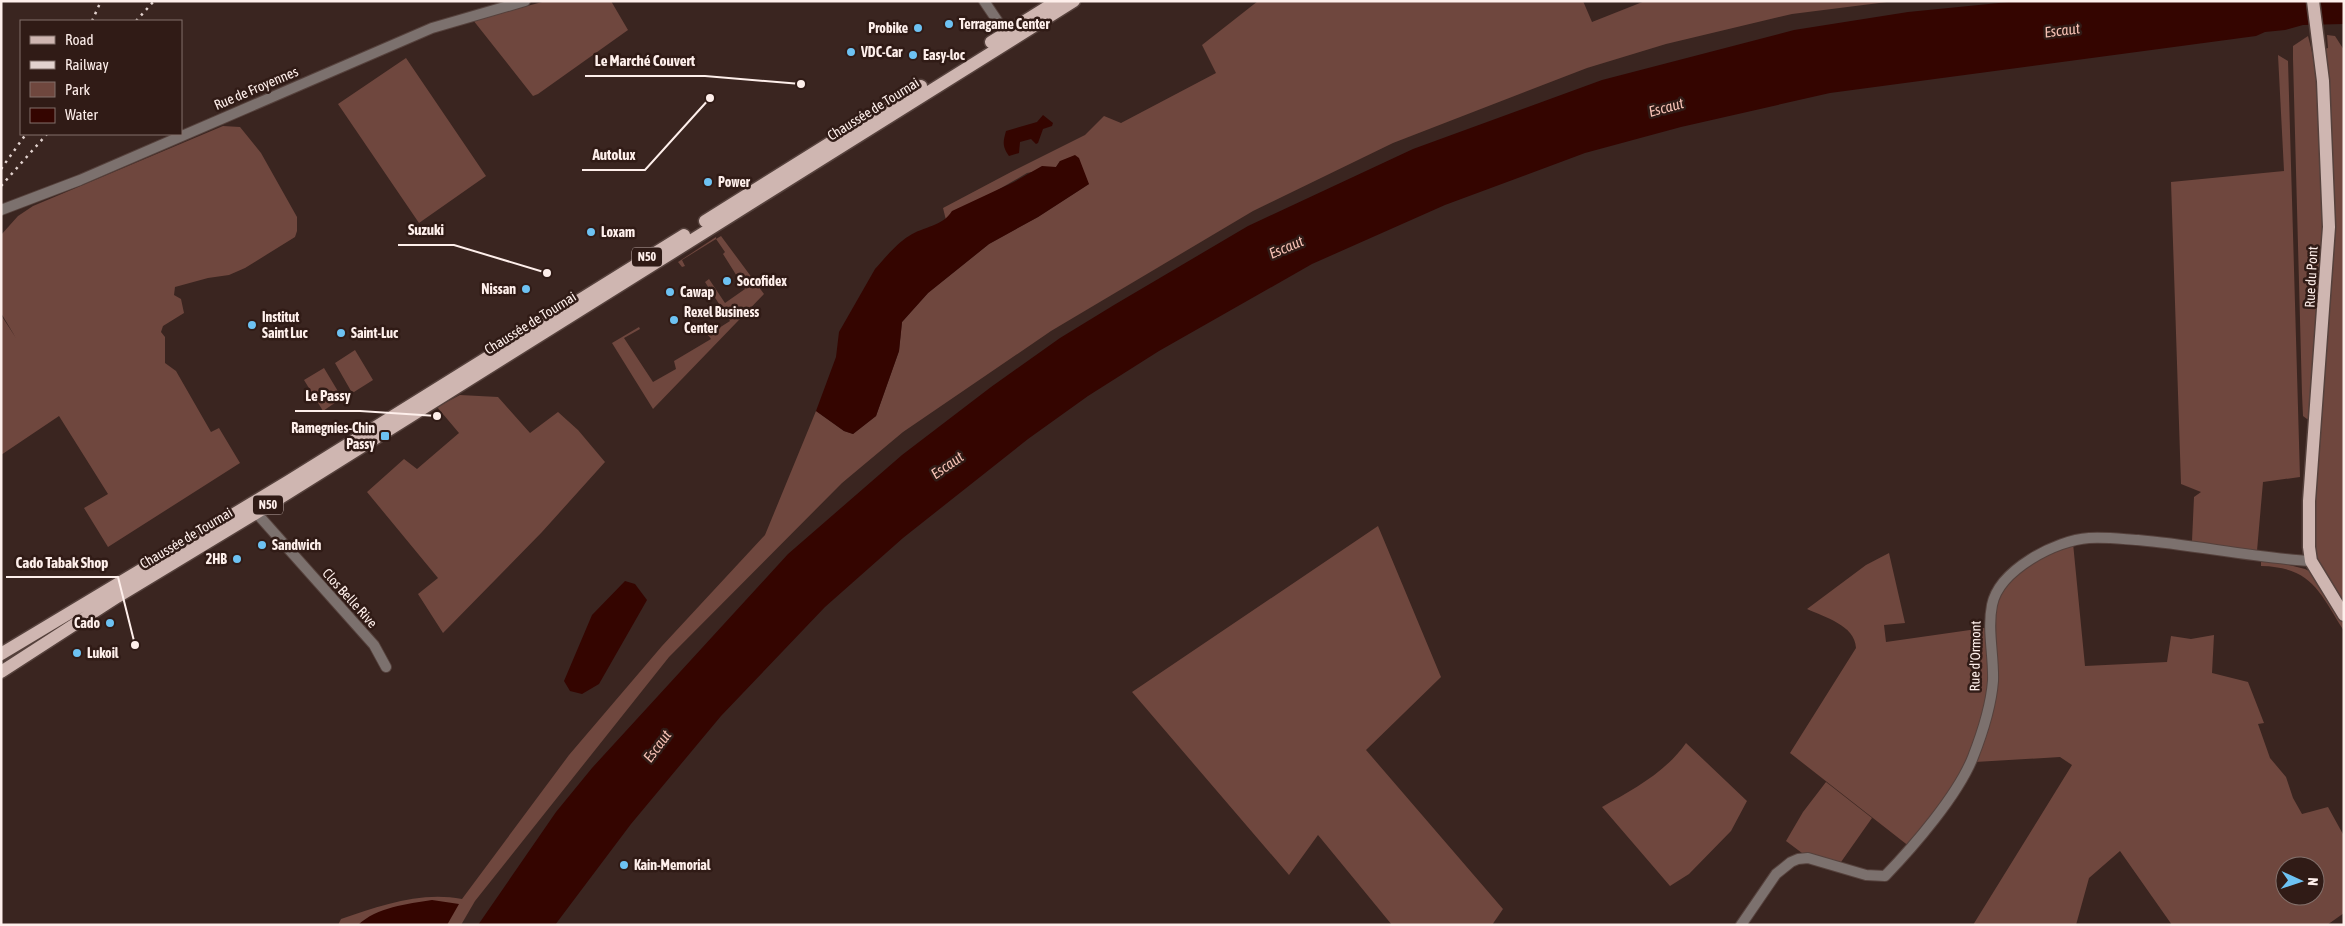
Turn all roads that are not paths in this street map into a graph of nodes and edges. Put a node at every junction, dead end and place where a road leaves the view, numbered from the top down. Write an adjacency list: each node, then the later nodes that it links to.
1 (525, 1): 7 (street, Rue de Froyennes)
2 (984, 1): 6 (street)
3 (1057, 1): 6 (main road, Chaussée de Tournai / N50)
4 (1074, 1): 6 (main road, Chaussée de Tournai / N50)
5 (2313, 1): 9 (main road, Rue du Pont)
6 (1008, 37): 8 (main road, Chaussée de Tournai / N50)
7 (1, 210)
8 (253, 509): 11 (main road, Chaussée de Tournai / N50); 12 (street, Clos Belle Rive); 13 (main road, Chaussée de Tournai / N50)
9 (2310, 558): 10 (main road); 14 (street, Rue d'Ormont)
10 (2344, 616)
11 (1, 654)
12 (386, 667)
13 (1, 672)
14 (1741, 925)

